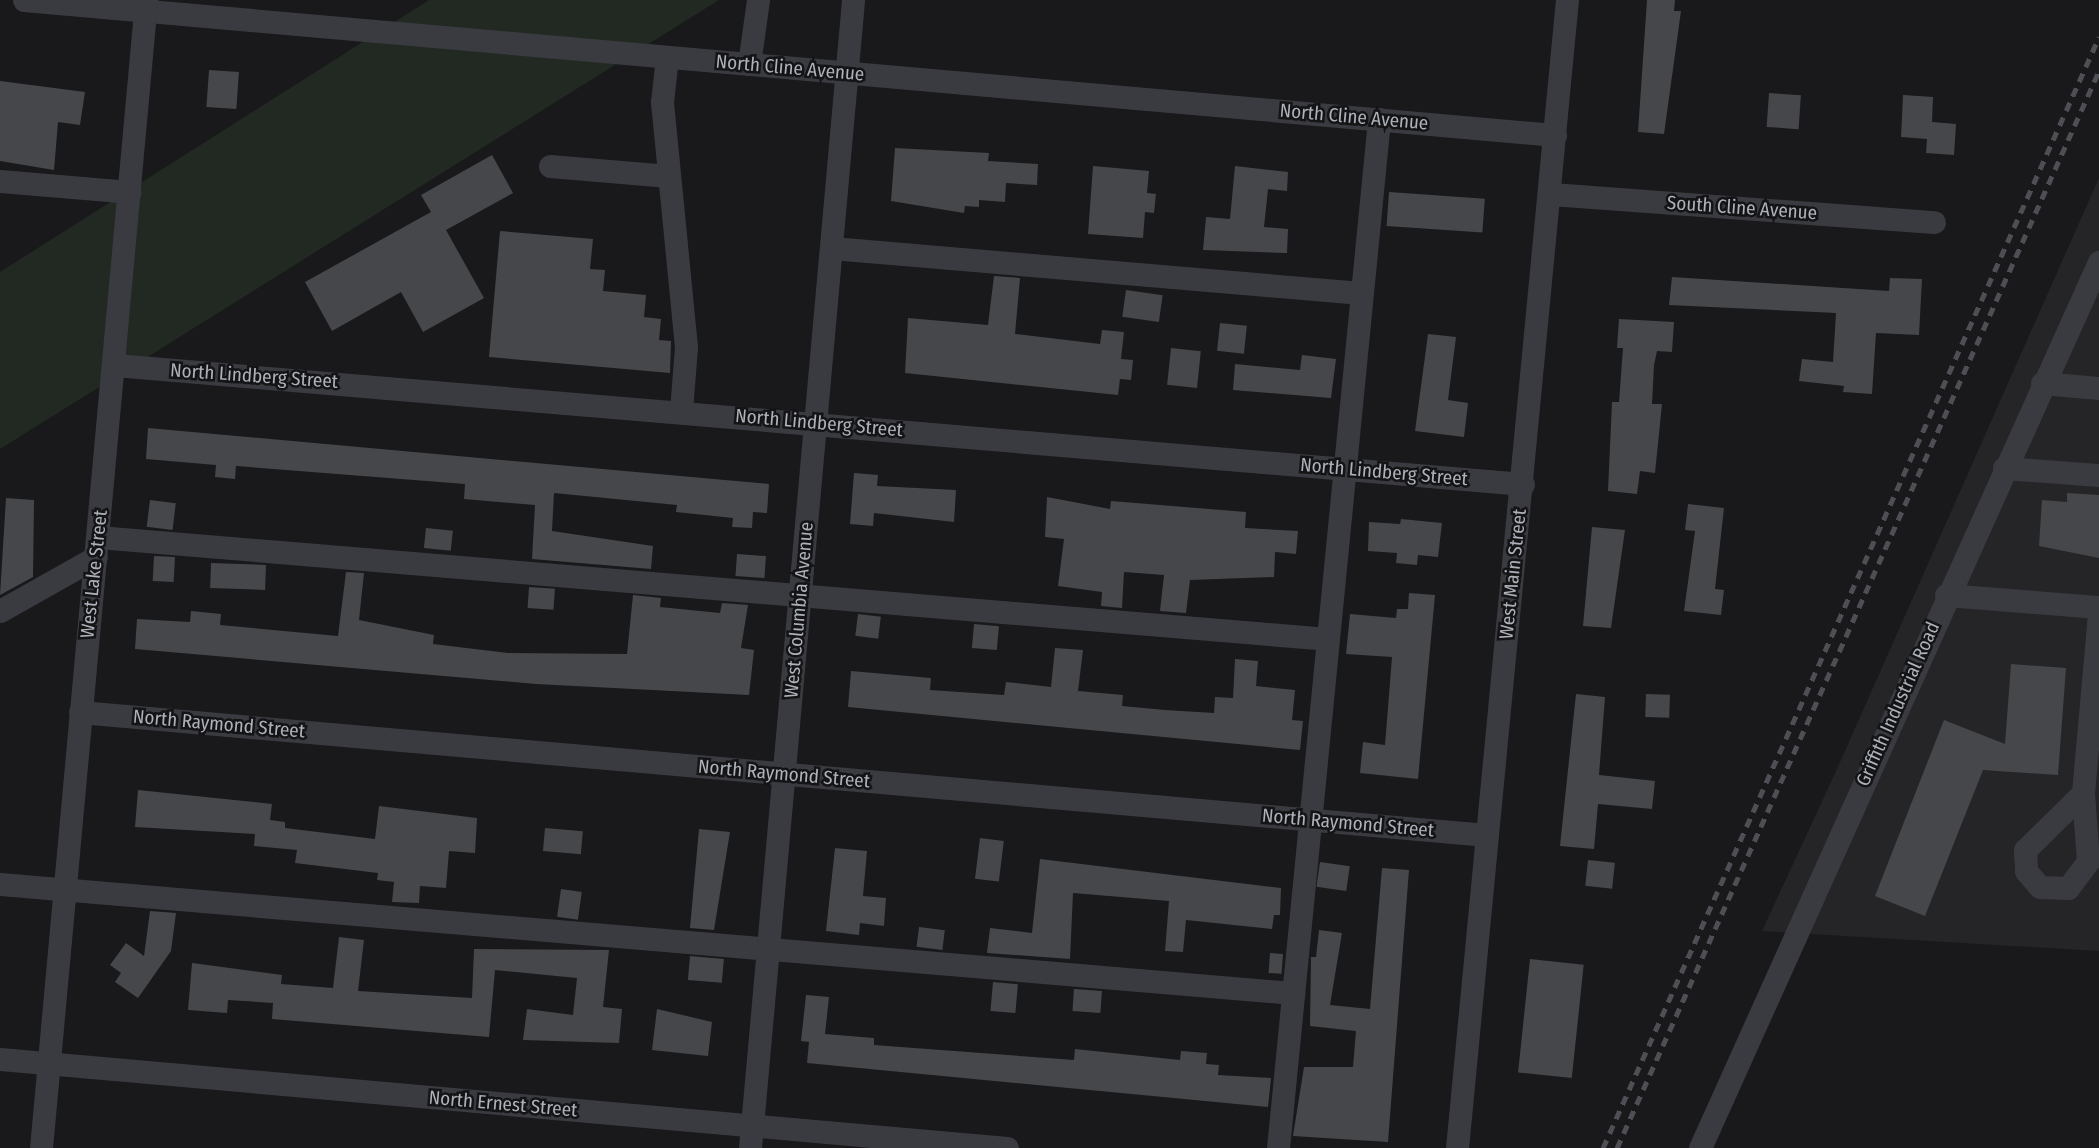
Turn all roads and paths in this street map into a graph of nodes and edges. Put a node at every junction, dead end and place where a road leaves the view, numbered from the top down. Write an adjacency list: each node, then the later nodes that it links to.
1 (24, 0): 5 (street, North Cline Avenue)
2 (758, 0): 7 (street)
3 (853, 0): 8 (street, West Columbia Avenue)
4 (1567, 0): 10 (street, West Main Street)
5 (146, 5): 6 (street, North Cline Avenue); 14 (street, West Lake Street)
6 (667, 57): 7 (street, North Cline Avenue); 12 (street)
7 (749, 64): 8 (street, North Cline Avenue)
8 (849, 73): 9 (street, North Cline Avenue); 17 (street, West Columbia Avenue)
9 (1379, 119): 10 (street, North Cline Avenue); 19 (street)
10 (1555, 135): 15 (street, West Main Street)
11 (550, 166): 12 (street)
12 (669, 176): 23 (street)
13 (0, 181): 14 (street)
14 (130, 192): 20 (street, West Lake Street)
15 (1551, 194): 16 (street, South Cline Avenue); 28 (street, West Main Street)
16 (1934, 222)
17 (832, 248): 19 (street); 24 (street, West Columbia Avenue)
18 (2099, 262): 21 (street, Griffith Industrial Road)
19 (1361, 293): 25 (street)
20 (115, 365): 23 (street, North Lindberg Street); 29 (street, West Lake Street)
21 (2042, 383): 22 (street); 26 (street, Griffith Industrial Road)
22 (2099, 387)
23 (681, 411): 24 (street, North Lindberg Street)
24 (817, 423): 25 (street, North Lindberg Street); 31 (street, West Columbia Avenue)
25 (1343, 468): 28 (street, North Lindberg Street); 35 (street)
26 (2004, 468): 27 (street); 30 (street, Griffith Industrial Road)
27 (2099, 475)
28 (1523, 484): 40 (street, West Main Street)
29 (97, 547): 31 (street); 33 (street); 36 (street, West Lake Street)
30 (1946, 596): 32 (street); 52 (street, Griffith Industrial Road)
31 (800, 599): 35 (street); 37 (street, West Columbia Avenue)
32 (2099, 607)
33 (0, 611)
34 (2099, 613): 38 (street)
35 (1327, 639): 39 (street)
36 (80, 712): 37 (street, North Raymond Street); 42 (street, West Lake Street)
37 (784, 774): 39 (street, North Raymond Street); 43 (street, West Columbia Avenue)
38 (2083, 793)
39 (1309, 820): 40 (street, North Raymond Street); 44 (street)
40 (1487, 835): 51 (street, West Main Street)
41 (0, 884): 42 (street)
42 (64, 890): 43 (street); 46 (street, West Lake Street)
43 (768, 950): 44 (street); 47 (street, West Columbia Avenue)
44 (1293, 993): 50 (street)
45 (0, 1059): 46 (street, North Ernest Street)
46 (49, 1064): 47 (street, North Ernest Street); 48 (street, West Lake Street)
47 (751, 1137): 49 (street, North Ernest Street)
48 (41, 1148)
49 (1007, 1148)
50 (1278, 1148)
51 (1457, 1148)
52 (1700, 1148)

